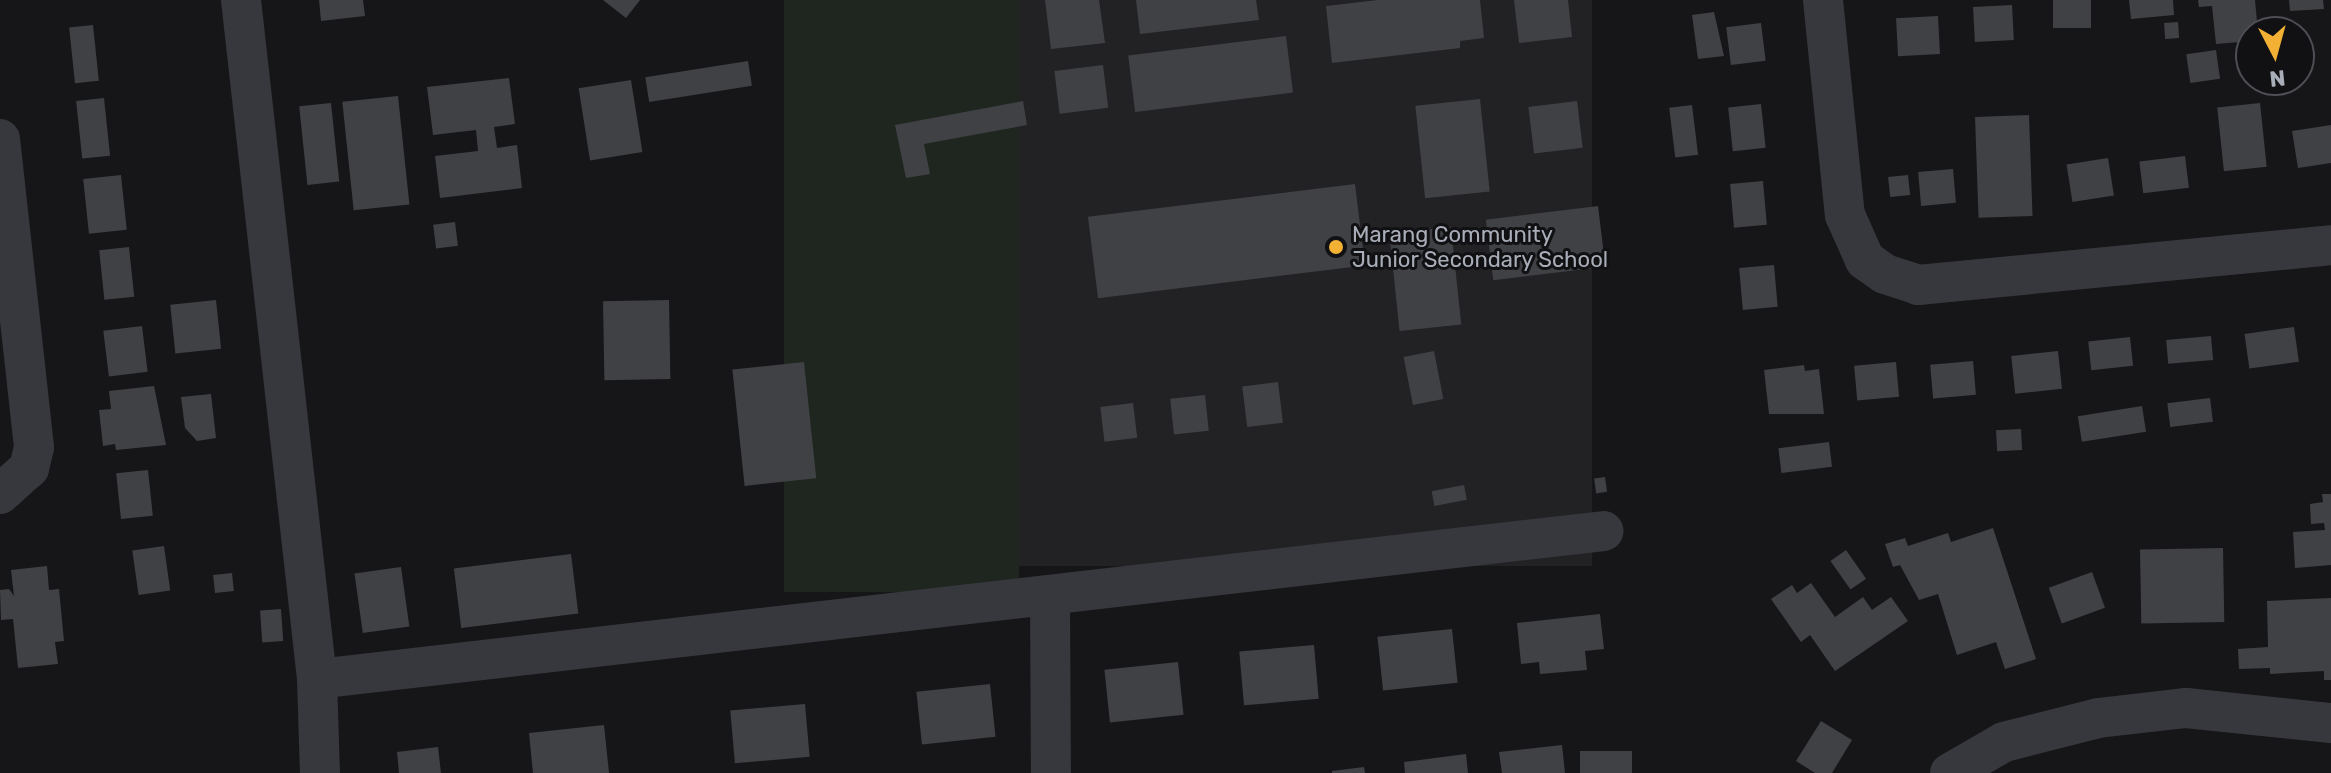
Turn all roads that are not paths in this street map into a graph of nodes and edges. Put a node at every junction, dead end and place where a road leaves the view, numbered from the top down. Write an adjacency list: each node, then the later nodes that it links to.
1 (241, 0): 8 (street)
2 (1823, 0): 4 (street)
3 (0, 139): 5 (street)
4 (2331, 245)
5 (0, 494)
6 (1604, 531): 7 (street)
7 (1050, 598): 8 (street); 11 (street)
8 (317, 679): 10 (street)
9 (2331, 723): 12 (street)
10 (320, 773)
11 (1051, 773)
12 (1950, 773)

